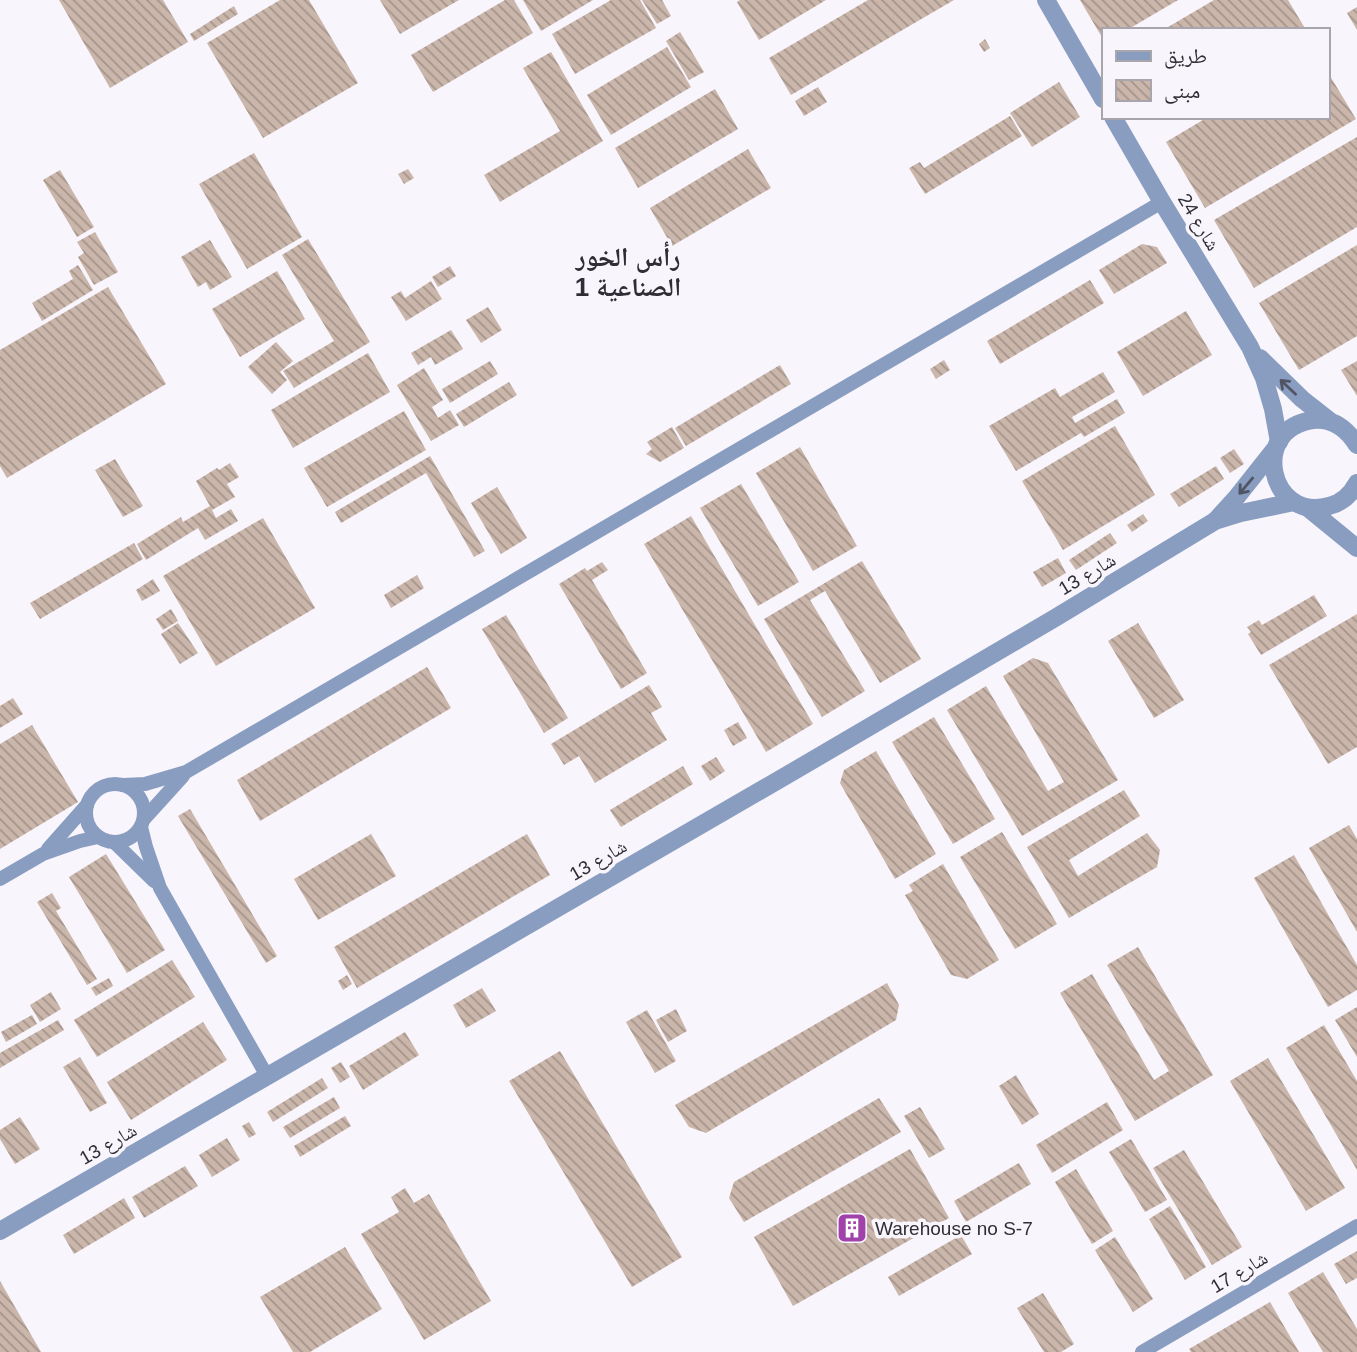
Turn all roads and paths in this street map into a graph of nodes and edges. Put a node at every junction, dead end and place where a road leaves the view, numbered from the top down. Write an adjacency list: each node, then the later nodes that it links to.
1 (1046, 0): 2 (street)
2 (1102, 98)
3 (1114, 119): 4 (street, شارع 24)
4 (1162, 202): 5 (street, شارع 24); 14 (street)
5 (1250, 347): 7 (street, شارع 24, one-way to 5); 9 (street, شارع 24)
6 (1357, 422): 7 (street)
7 (1335, 423): 8 (street, شارع 24); 9 (street, شارع 13)
8 (1357, 445)
9 (1276, 446): 11 (street, شارع 24); 12 (street, شارع 13, one-way to 12)
10 (1356, 488): 11 (street, شارع 13)
11 (1301, 505): 12 (street, شارع 13); 13 (street)
12 (1215, 521): 23 (street, شارع 13)
13 (1357, 548)
14 (186, 772): 15 (street); 17 (street)
15 (123, 785): 16 (street); 17 (street)
16 (87, 805): 18 (street); 20 (street)
17 (143, 823): 19 (street); 22 (street)
18 (98, 837): 19 (street); 20 (street)
19 (114, 842): 22 (street)
20 (43, 854): 21 (street)
21 (0, 879)
22 (160, 888): 23 (street)
23 (267, 1076): 25 (street, شارع 13)
24 (1357, 1226): 26 (street, شارع 17)
25 (0, 1231)
26 (1142, 1352)

